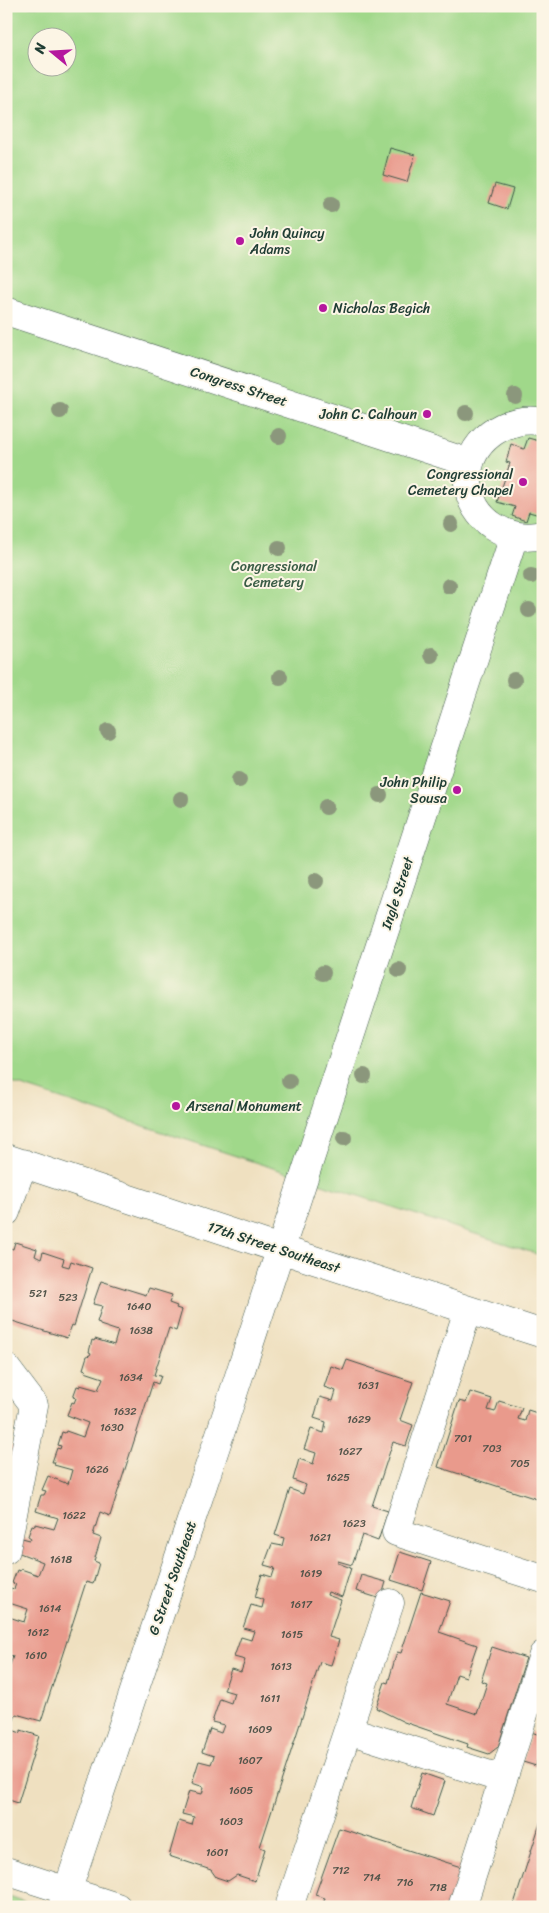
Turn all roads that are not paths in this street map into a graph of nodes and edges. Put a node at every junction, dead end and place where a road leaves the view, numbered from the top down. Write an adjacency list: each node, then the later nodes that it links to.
1 (6, 311): 3 (street, Congress Street)
2 (543, 422): 3 (street)
3 (470, 463): 5 (street)
4 (543, 535): 5 (street)
5 (514, 536): 8 (street, Ingle Street)
6 (14, 1161): 7 (street); 8 (street, 17th Street Southeast)
7 (6, 1212)
8 (280, 1249): 9 (street, 17th Street Southeast); 19 (street, G Street Southeast)
9 (468, 1310): 10 (street, 17th Street Southeast); 13 (street)
10 (543, 1334)
11 (6, 1368): 12 (street)
12 (6, 1550)
13 (543, 1579)
14 (390, 1603): 16 (street)
15 (543, 1655): 17 (street)
16 (348, 1730): 17 (street); 21 (street)
17 (503, 1779): 22 (street)
18 (6, 1871): 19 (street)
19 (64, 1899): 20 (street)
20 (118, 1907)
21 (289, 1907)
22 (462, 1907)

